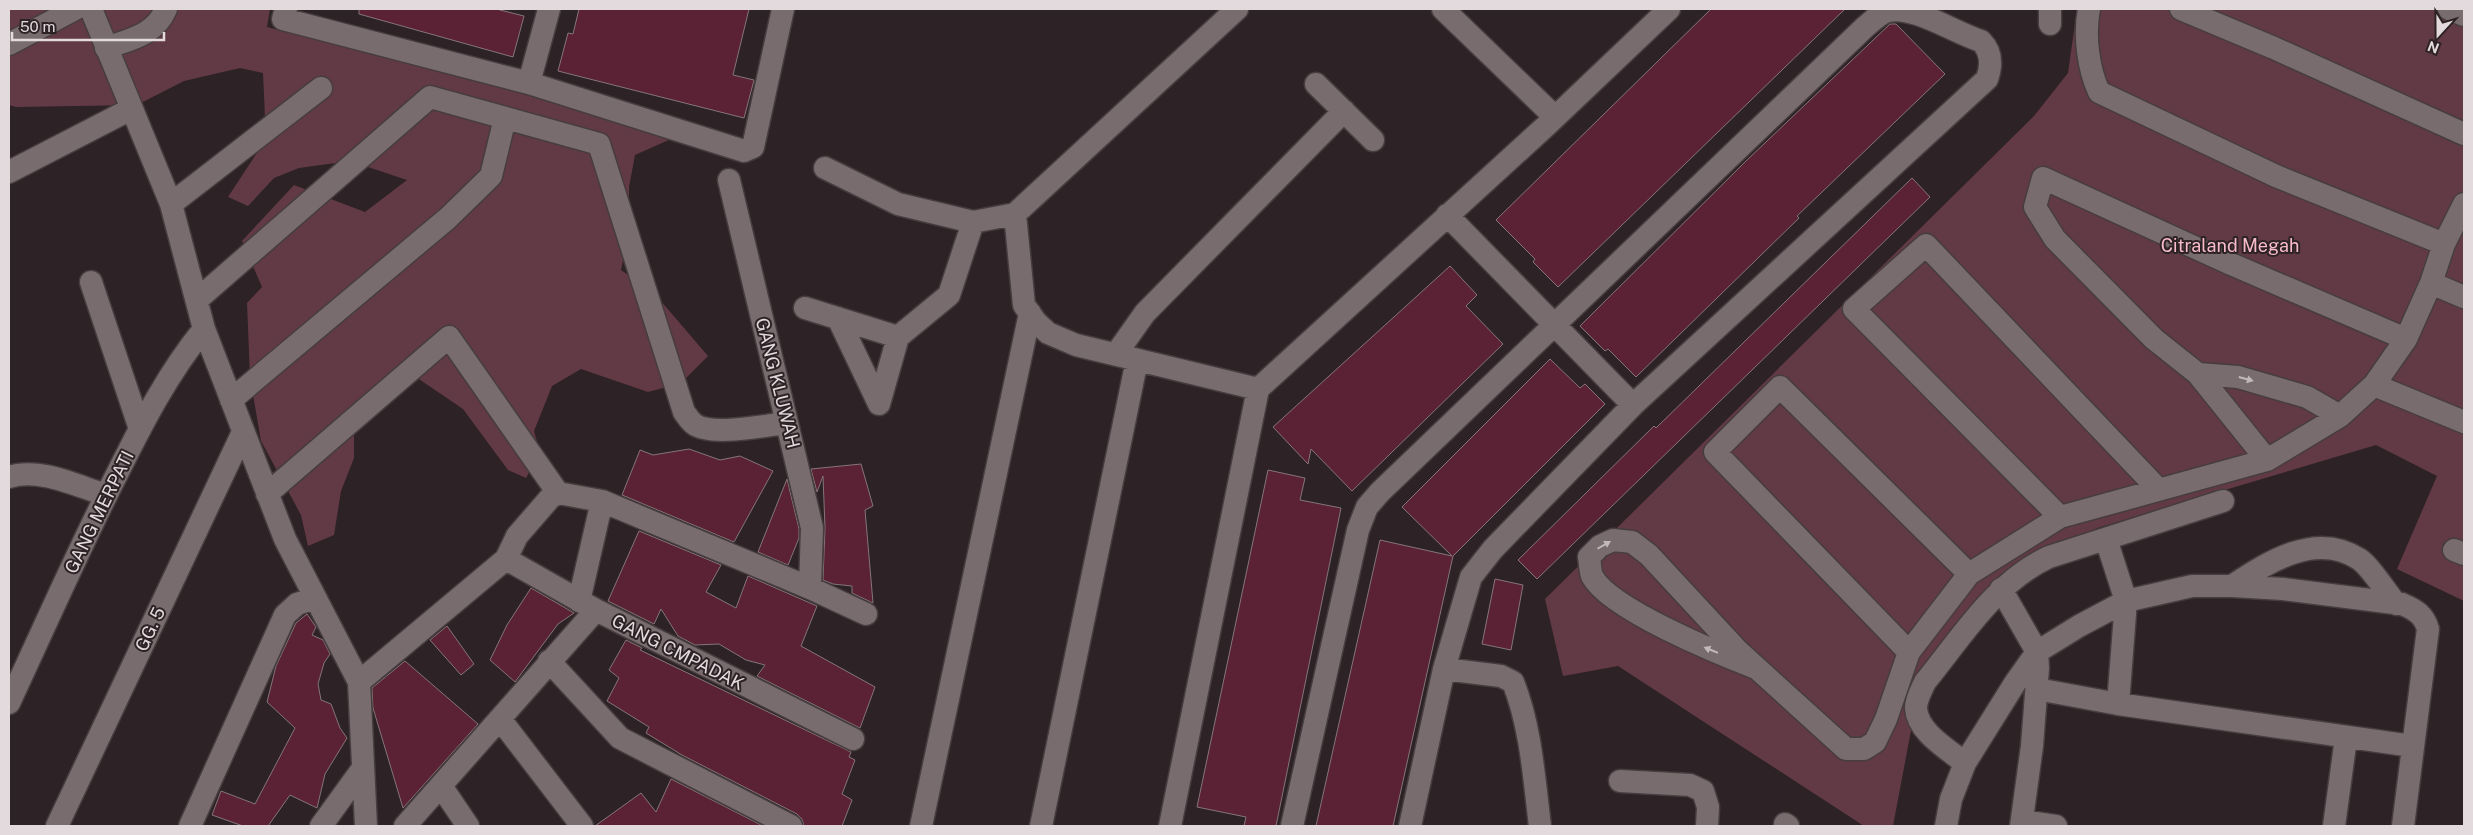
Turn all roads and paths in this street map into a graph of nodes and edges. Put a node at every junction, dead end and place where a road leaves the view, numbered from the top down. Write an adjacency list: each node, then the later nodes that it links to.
1 (75, 9): 14 (street)
2 (91, 9): 15 (street)
3 (166, 9): 15 (street)
4 (286, 9): 16 (street)
5 (549, 9): 16 (street)
6 (783, 9): 16 (street)
7 (1237, 9): 30 (street)
8 (1443, 9): 21 (street)
9 (1669, 9): 21 (street)
10 (2089, 9): 33 (street)
11 (2181, 9): 23 (street)
12 (2449, 9): 13 (street)
13 (2464, 15)
14 (9, 44)
15 (106, 48): 19 (street)
16 (529, 83)
17 (1316, 84): 20 (street)
18 (320, 88): 28 (street)
19 (132, 109): 26 (street); 28 (street)
20 (1344, 111): 24 (street); 45 (street)
21 (1555, 117): 31 (street)
22 (505, 118): 37 (street); 49 (street); 53 (street)
23 (2464, 134)
24 (1374, 140)
25 (825, 168): 32 (street)
26 (9, 172)
27 (729, 180): 53 (street, GANG KLUWAH)
28 (172, 204): 37 (street)
29 (2464, 204): 33 (street)
30 (1015, 214): 32 (street); 39 (street)
31 (1447, 215): 41 (street); 48 (street)
32 (973, 222): 43 (street)
33 (2444, 244): 35 (street)
34 (91, 282): 54 (street)
35 (2431, 283): 36 (street); 44 (street)
36 (2464, 297)
37 (198, 299): 42 (street)
38 (805, 308): 40 (street)
39 (1030, 313): 45 (street); 102 (street)
40 (838, 318): 43 (street); 43 (street)
41 (1554, 324): 50 (street); 50 (street); 105 (street)
42 (204, 329): 49 (street); 54 (street, GANG MERPATI)
43 (898, 337)
44 (2406, 339): 46 (street); 47 (street)
45 (1126, 357): 48 (street); 103 (street)
46 (2198, 374): 51 (street, one-way to 51); 56 (street)
47 (2374, 385): 51 (street); 52 (street)
48 (1258, 389): 104 (street)
49 (231, 400): 55 (street)
50 (1633, 405): 80 (street)
51 (2340, 416): 56 (street)
52 (2464, 422)
53 (787, 423): 69 (street, GANG KLUWAH)
54 (140, 429): 61 (street, GANG MERPATI)
55 (243, 432): 60 (street); 94 (street, GG. 5)
56 (2267, 460): 58 (street)
57 (9, 477): 61 (street)
58 (2159, 490): 64 (street); 64 (street)
59 (558, 493): 60 (street); 62 (street); 66 (street)
60 (267, 494): 71 (street)
61 (106, 495): 83 (street, GANG MERPATI)
62 (602, 501): 69 (street); 74 (street)
63 (2223, 501): 65 (street)
64 (2060, 517): 67 (street)
65 (2106, 539): 70 (street); 72 (street)
66 (506, 560): 74 (street, GANG CMPADAK); 81 (street)
67 (1969, 574): 76 (street); 76 (street)
68 (2232, 586): 72 (street); 73 (street); 73 (street)
69 (810, 588): 75 (street)
70 (2001, 589): 77 (street); 89 (street)
71 (314, 598): 81 (street); 95 (street)
72 (2126, 601): 77 (street); 84 (street)
73 (2396, 604): 88 (street)
74 (587, 606): 78 (street); 87 (street, GANG CMPADAK)
75 (866, 614)
76 (1909, 652): 79 (street)
77 (2036, 652): 82 (street); 89 (street)
78 (549, 661): 85 (street); 101 (street)
79 (1756, 668): 79 (street, one-way to 79)
80 (1444, 669): 106 (street); 107 (street)
81 (359, 682): 90 (street)
82 (2037, 689): 84 (street); 93 (street)
83 (9, 703)
84 (2118, 704): 86 (street)
85 (500, 719): 92 (street); 100 (street)
86 (2346, 738): 88 (street); 111 (street)
87 (853, 739)
88 (2412, 746): 112 (street)
89 (1965, 763): 109 (street)
90 (363, 768): 96 (street); 97 (street)
91 (1620, 781): 108 (street)
92 (441, 786): 98 (street); 99 (street)
93 (2022, 823): 110 (street)
94 (57, 826)
95 (190, 826)
96 (321, 826)
97 (366, 826)
98 (405, 826)
99 (468, 826)
100 (582, 826)
101 (791, 826)
102 (921, 826)
103 (1041, 826)
104 (1170, 826)
105 (1292, 826)
106 (1410, 826)
107 (1540, 826)
108 (1707, 826)
109 (1946, 826)
110 (2056, 826)
111 (2334, 826)
112 (2403, 826)

